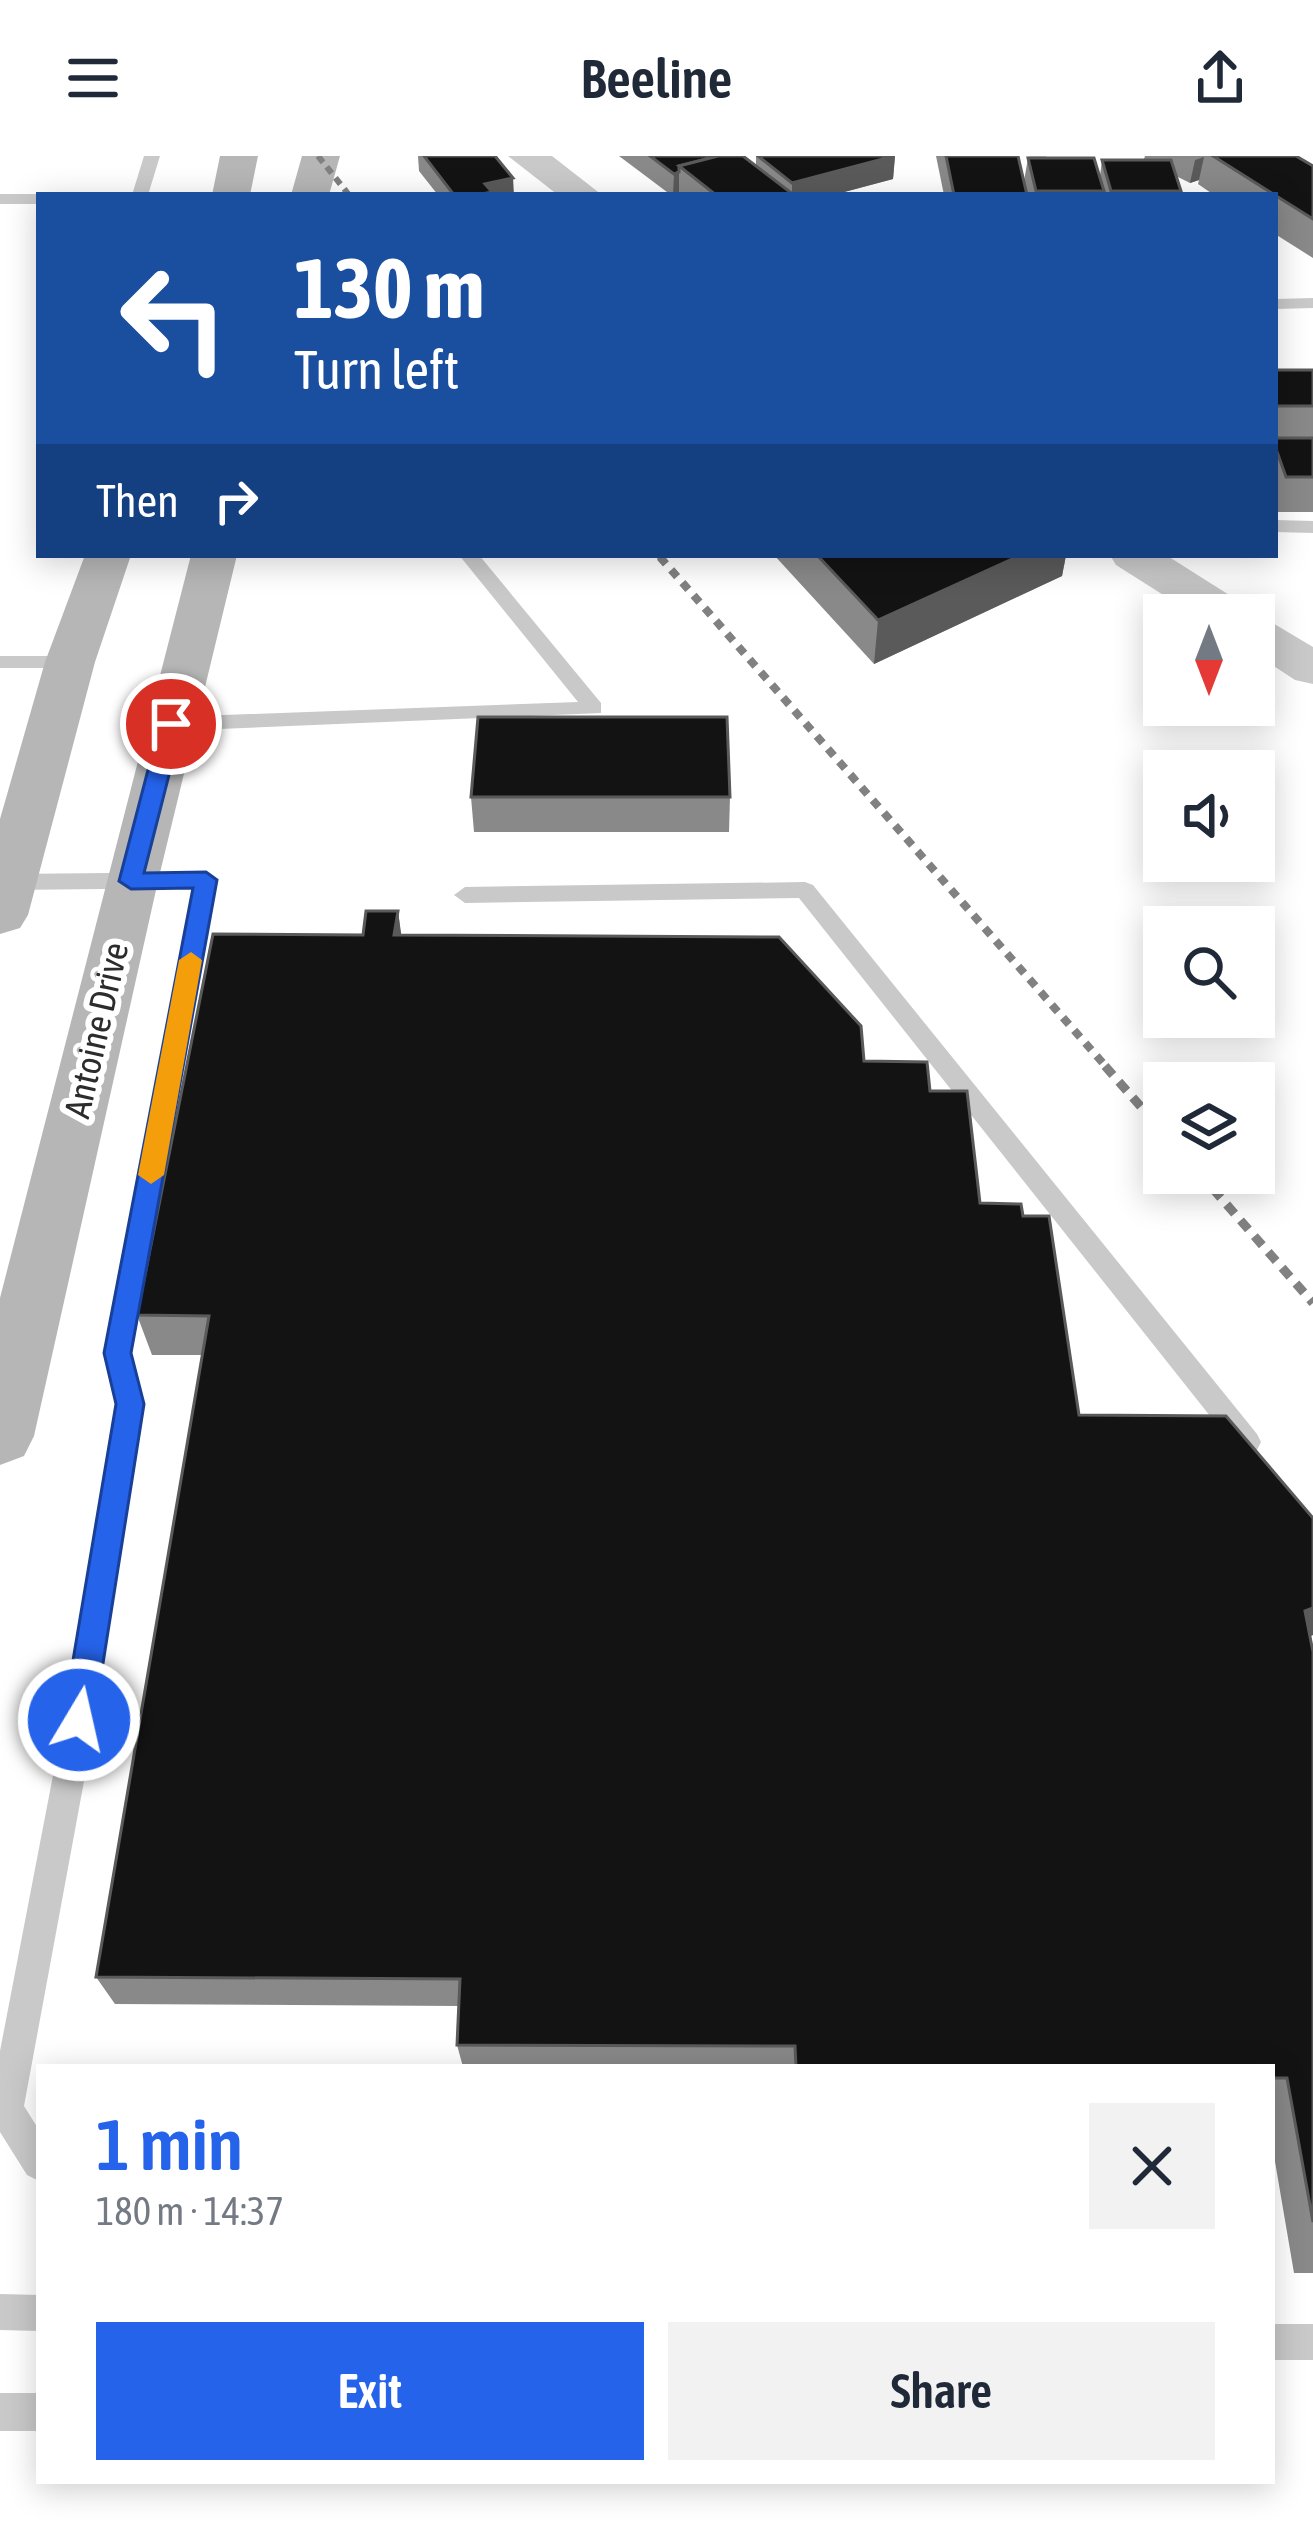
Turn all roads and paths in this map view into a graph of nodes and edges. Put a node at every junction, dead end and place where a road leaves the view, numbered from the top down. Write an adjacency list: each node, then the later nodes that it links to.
1 (152, 156): 5 (lane)
2 (239, 156): 6 (main road)
3 (321, 156): 7 (main road)
4 (537, 158): 8 (street)
5 (141, 192)
6 (232, 192)
7 (311, 192)
8 (579, 192)
9 (0, 199): 10 (lane)
10 (36, 199)
11 (1313, 303): 12 (lane)
12 (1278, 304)
13 (1278, 526): 14 (lane)
14 (1313, 527)
15 (107, 558): 22 (main road)
16 (213, 558): 24 (main road, Antoine Drive)
17 (471, 558): 24 (lane)
18 (1138, 558): 19 (street)
19 (1195, 594)
20 (1275, 645): 23 (street)
21 (0, 662): 22 (lane)
22 (70, 662): 27 (main road)
23 (1313, 669)
24 (171, 724): 25 (main road, Antoine Drive)
25 (131, 881): 27 (lane); 28 (main road, Antoine Drive); 30 (lane)
26 (465, 895): 29 (lane)
27 (5, 898)
28 (0, 1436)
29 (1268, 1469)
30 (36, 2158)
31 (0, 2312): 32 (lane)
32 (36, 2313)
33 (1275, 2342): 34 (lane)
34 (1313, 2342)
35 (0, 2411): 36 (lane)
36 (36, 2412)

